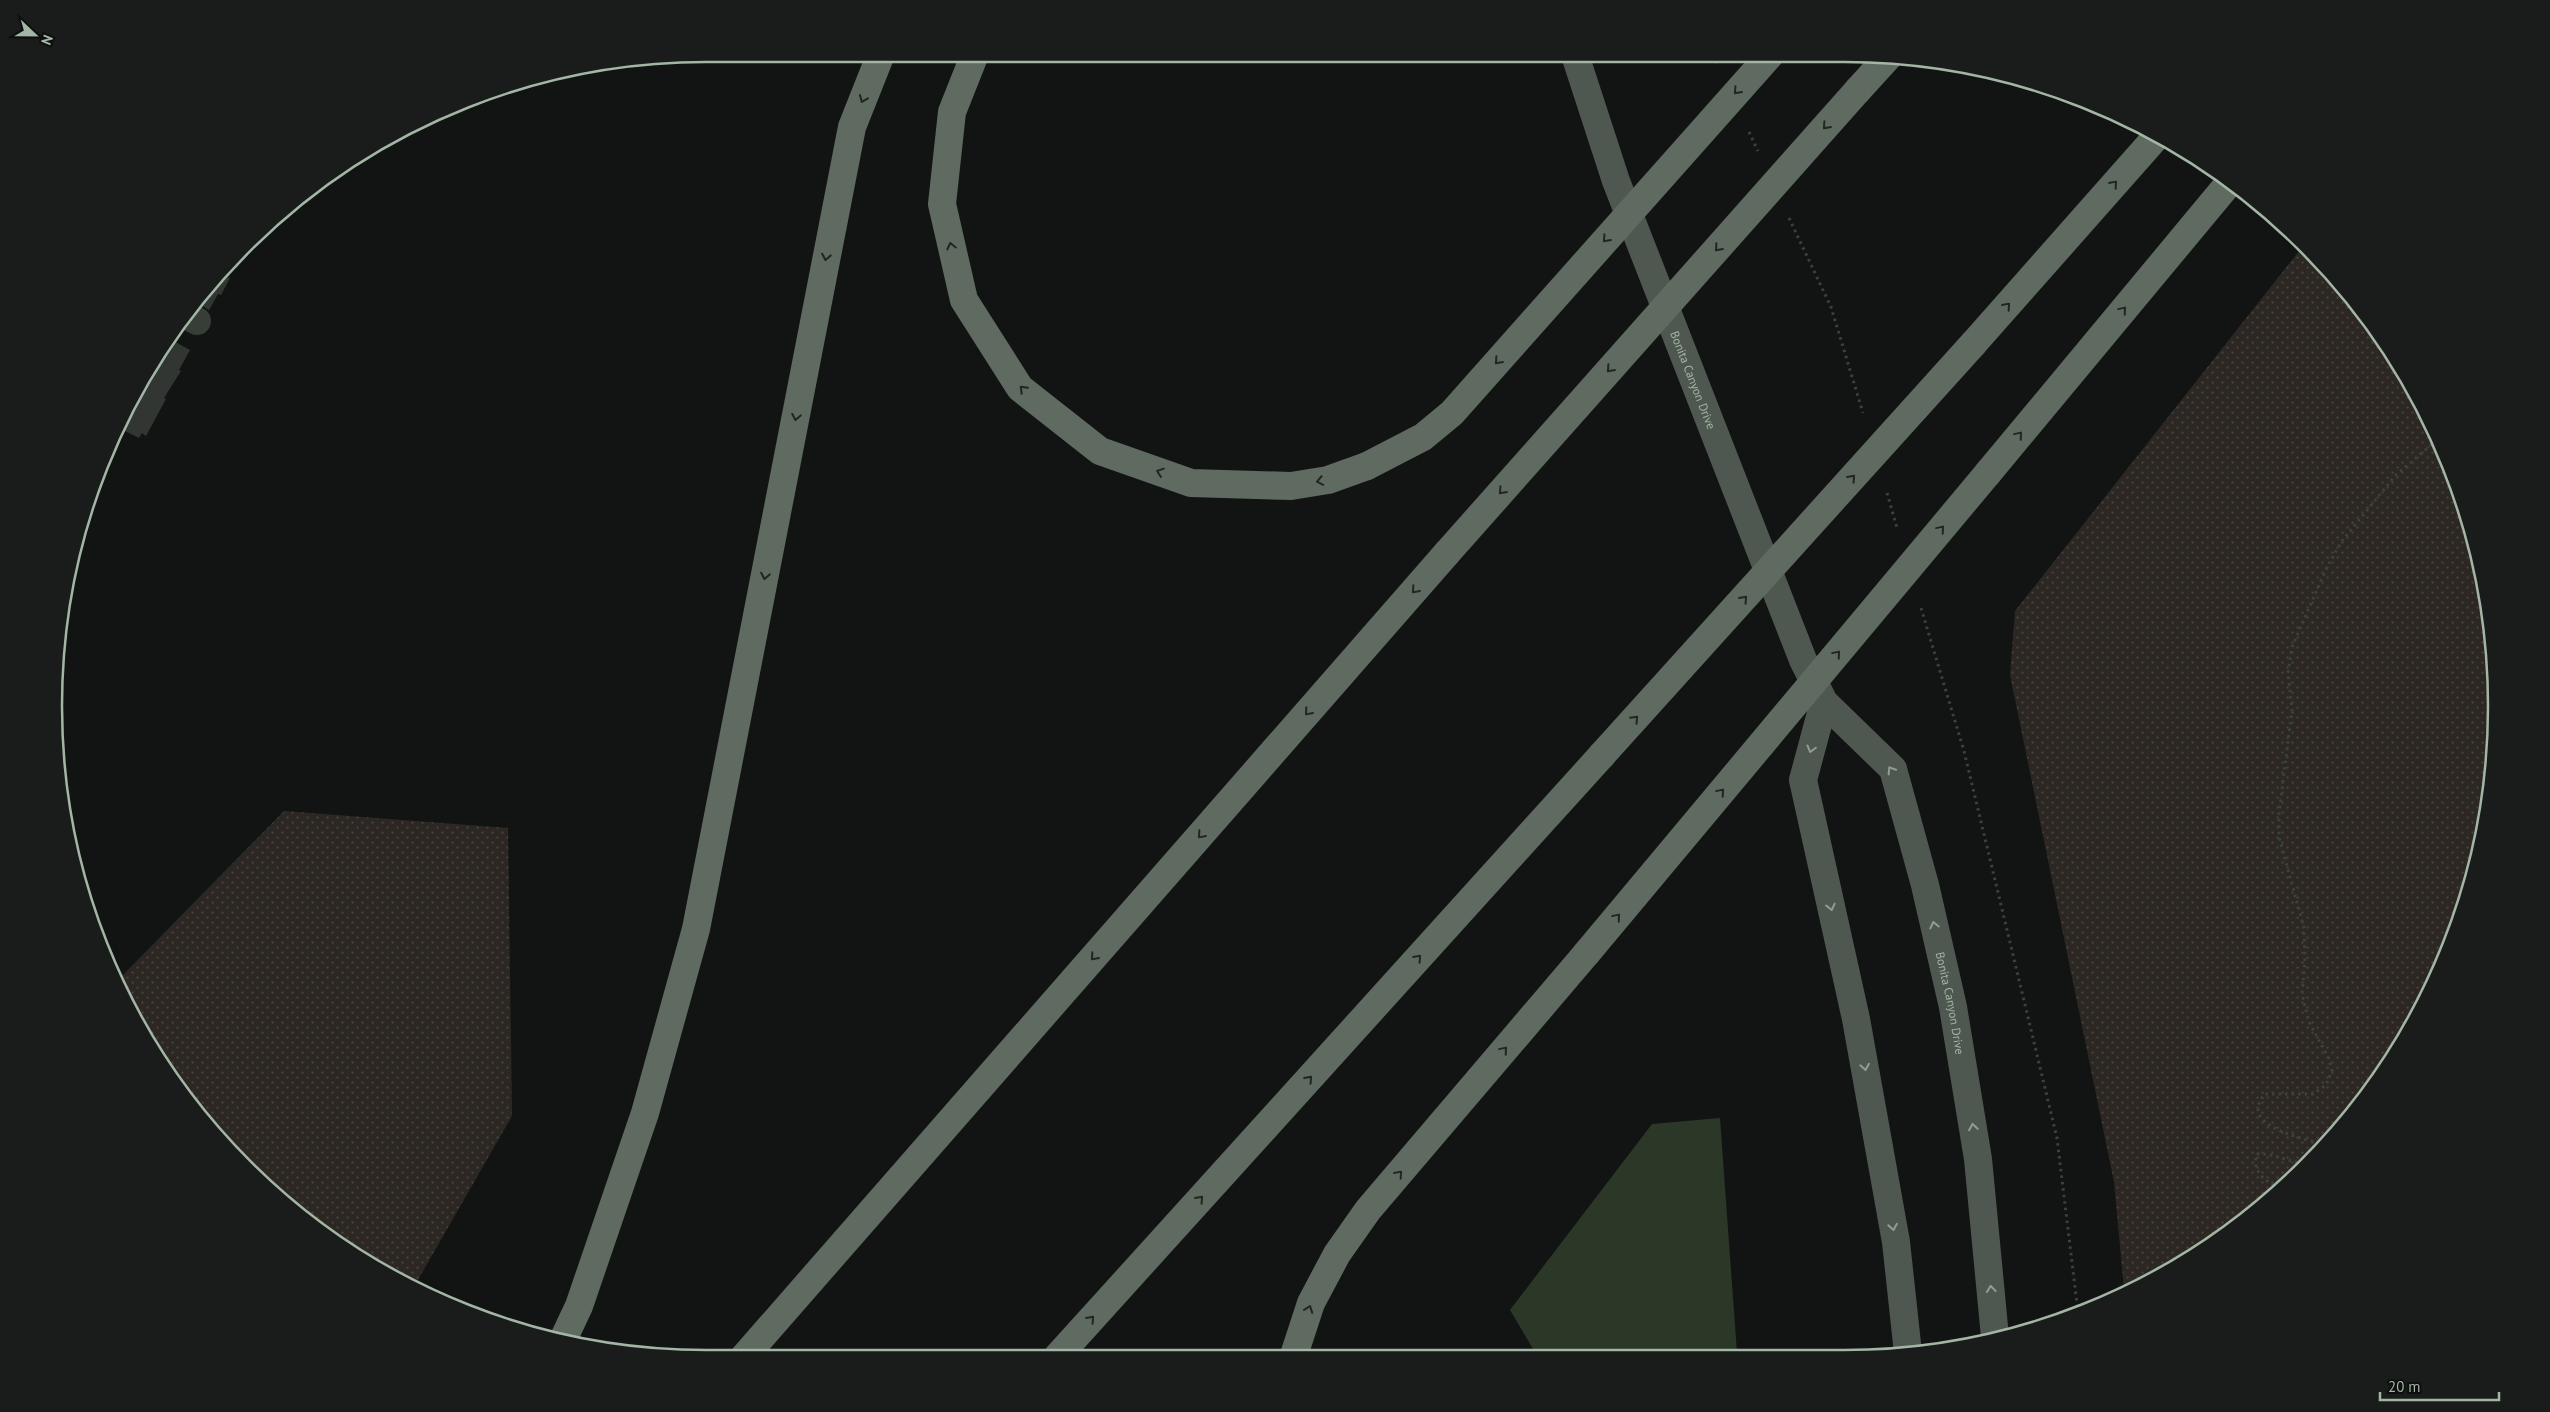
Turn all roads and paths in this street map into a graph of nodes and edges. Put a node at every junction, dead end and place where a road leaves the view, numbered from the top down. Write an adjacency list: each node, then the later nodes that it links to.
1 (878, 62): 22 (highway, one-way to 22)
2 (972, 62): 4 (highway, one-way to 2, bridge)
3 (1577, 62): 16 (main road, Bonita Canyon Drive)
4 (1764, 62)
5 (1882, 64): 24 (highway, one-way to 24, bridge)
6 (1747, 127): 8 (path)
7 (2152, 142): 25 (highway, one-way to 7, bridge)
8 (1759, 154)
9 (2225, 187): 26 (highway, one-way to 9, bridge)
10 (1789, 217): 11 (path)
11 (1865, 421)
12 (2432, 445): 17 (path)
13 (1885, 487): 14 (path)
14 (1899, 534)
15 (1918, 600): 20 (path)
16 (1824, 702): 21 (main road, Bonita Canyon Drive, one-way to 16); 23 (main road, one-way to 23)
17 (2315, 1144)
18 (2297, 1163): 19 (path)
19 (2274, 1185)
20 (2077, 1306)
21 (1994, 1332)
22 (566, 1334)
23 (1907, 1346)
24 (750, 1350)
25 (1063, 1350)
26 (1296, 1350)

